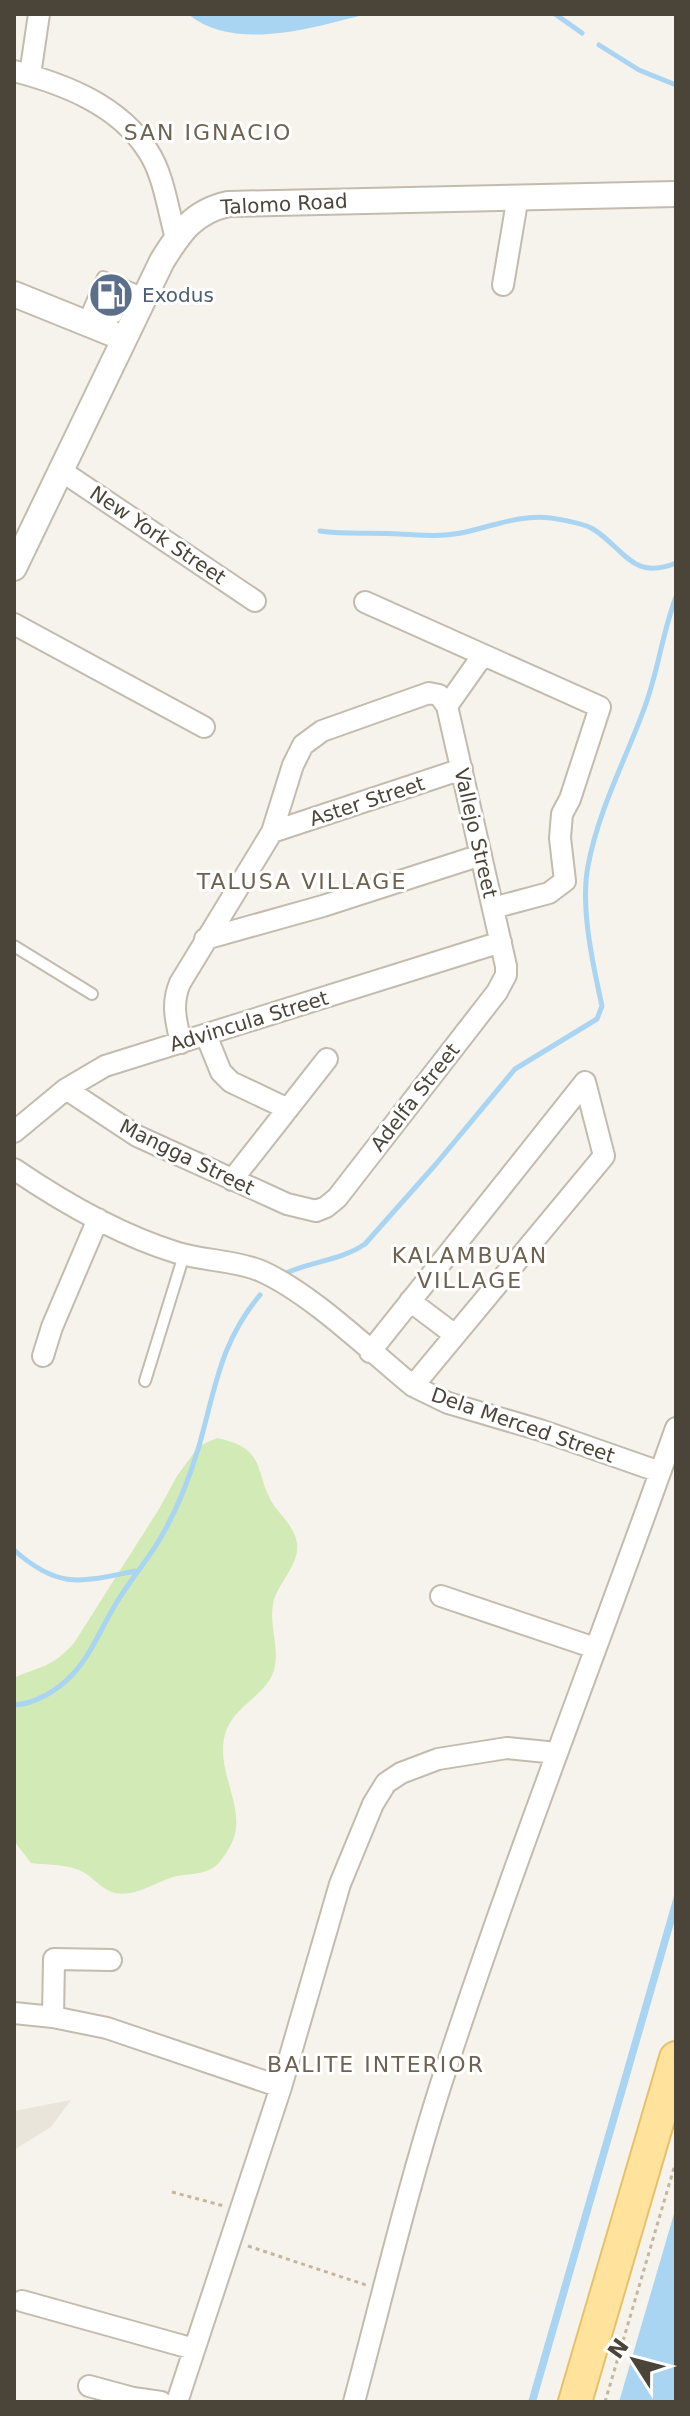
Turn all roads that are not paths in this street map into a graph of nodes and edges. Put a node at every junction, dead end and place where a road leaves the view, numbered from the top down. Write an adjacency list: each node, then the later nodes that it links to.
1 (39, 14): 2 (street)
2 (22, 73): 5 (street)
3 (676, 194): 4 (street, Talomo Road)
4 (518, 196): 5 (street, Talomo Road); 6 (street)
5 (176, 238): 7 (street, Talomo Road)
6 (503, 285)
7 (137, 291): 9 (lane); 9 (lane); 10 (street, Talomo Road)
8 (14, 294): 9 (street)
9 (87, 314): 10 (street)
10 (123, 338): 11 (street, Talomo Road)
11 (60, 470): 12 (street, Talomo Road); 13 (street, New York Street)
12 (14, 568)
13 (255, 601)
14 (365, 602): 16 (street)
15 (14, 624): 18 (street)
16 (483, 655): 17 (street); 22 (street)
17 (443, 700): 19 (street, Vallejo Street); 20 (street)
18 (204, 727)
19 (462, 769): 20 (street, Aster Street); 21 (street, Vallejo Street)
20 (272, 832): 23 (street)
21 (481, 855): 22 (street, Vallejo Street); 23 (street)
22 (493, 908): 24 (street, Vallejo Street)
23 (205, 939): 29 (street)
24 (501, 942): 26 (street, Vallejo Street); 28 (street, Advincula Street)
25 (14, 946): 27 (lane)
26 (506, 975): 36 (street, Adelfa Street)
27 (92, 994)
28 (206, 1035): 29 (street, Advincula Street); 32 (street)
29 (181, 1043): 31 (street, Advincula Street)
30 (327, 1059): 32 (street)
31 (66, 1089): 33 (street, Advincula Street); 35 (street, Mangga Street)
32 (288, 1109): 35 (street)
33 (14, 1132)
34 (14, 1169): 37 (street, Dela Merced Street)
35 (232, 1180): 36 (street, Mangga Street)
36 (316, 1211)
37 (98, 1219): 38 (street, Dela Merced Street); 42 (street)
38 (184, 1255): 41 (street, Dela Merced Street); 43 (lane)
39 (410, 1301): 40 (street); 40 (street); 41 (street)
40 (455, 1335): 44 (street)
41 (370, 1352): 44 (street, Dela Merced Street)
42 (43, 1356)
43 (145, 1381)
44 (413, 1386): 46 (street, Dela Merced Street)
45 (676, 1428): 46 (street)
46 (660, 1472): 48 (street)
47 (441, 1596): 48 (street)
48 (595, 1648): 49 (street)
49 (557, 1753): 54 (street); 60 (street)
50 (111, 1960): 52 (street)
51 (14, 2013): 52 (street)
52 (53, 2017): 54 (street)
53 (676, 2058): 61 (main road)
54 (281, 2087): 56 (street)
55 (22, 2301): 56 (street)
56 (194, 2349): 59 (street)
57 (89, 2386): 58 (street)
58 (161, 2402)
59 (177, 2402)
60 (354, 2402)
61 (575, 2402)

